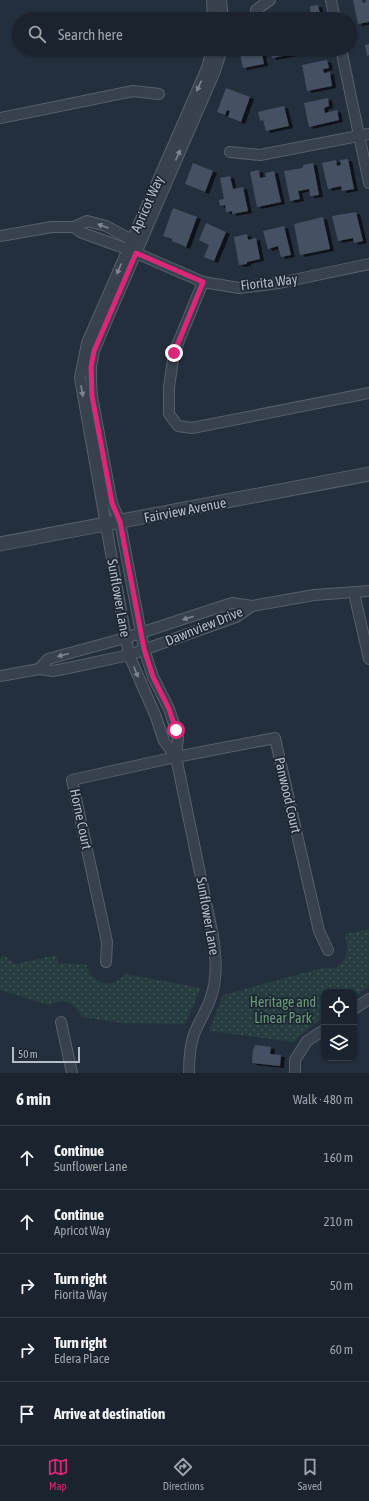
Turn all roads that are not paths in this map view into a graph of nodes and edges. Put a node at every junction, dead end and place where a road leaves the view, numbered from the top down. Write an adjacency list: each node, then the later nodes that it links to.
1 (212, 0): 6 (street)
2 (221, 0): 7 (street)
3 (270, 0): 5 (street)
4 (331, 0): 8 (street)
5 (256, 10)
6 (213, 12)
7 (222, 12)
8 (334, 12)
9 (210, 56): 18 (street, Apricot Way, one-way to 18)
10 (220, 56): 18 (street, Apricot Way, one-way to 10)
11 (343, 56): 14 (street)
12 (159, 94): 13 (street)
13 (0, 118)
14 (364, 135): 15 (street); 16 (street)
15 (230, 152)
16 (369, 183)
17 (0, 236): 18 (street, Fiorita Way)
18 (131, 247): 20 (street, Fiorita Way); 23 (street, Apricot Way); 24 (street, Apricot Way, one-way to 24)
19 (369, 264): 20 (street, Fiorita Way)
20 (203, 282): 21 (street)
21 (369, 393)
22 (369, 474): 23 (street, Fairview Avenue)
23 (120, 522): 24 (street, Fairview Avenue); 29 (street, Sunflower Lane)
24 (106, 525): 25 (street, Fairview Avenue); 30 (street, Sunflower Lane)
25 (0, 544)
26 (369, 591): 27 (street, Dawnview Drive)
27 (354, 593): 28 (street, Dawnview Drive); 33 (street)
28 (252, 606): 29 (street, Dawnview Drive, one-way to 29); 31 (street, Dawnview Drive)
29 (141, 633): 30 (street, Dawnview Drive); 31 (street, Sunflower Lane)
30 (126, 638): 32 (street, Sunflower Lane); 34 (street, Dawnview Drive, one-way to 34)
31 (144, 649): 32 (street, Dawnview Drive); 36 (street, Sunflower Lane)
32 (129, 654): 34 (street, Dawnview Drive); 36 (street, Sunflower Lane, one-way to 36)
33 (369, 660)
34 (39, 669): 35 (street, Dawnview Drive)
35 (0, 676)
36 (176, 757): 37 (street, Panwood Court); 38 (street, Horne Court); 44 (street, Sunflower Lane)
37 (328, 950)
38 (106, 962)
39 (369, 999): 40 (street)
40 (357, 1007)
41 (61, 1022): 43 (street)
42 (321, 1032): 45 (street)
43 (72, 1073)
44 (189, 1073)
45 (295, 1073)

